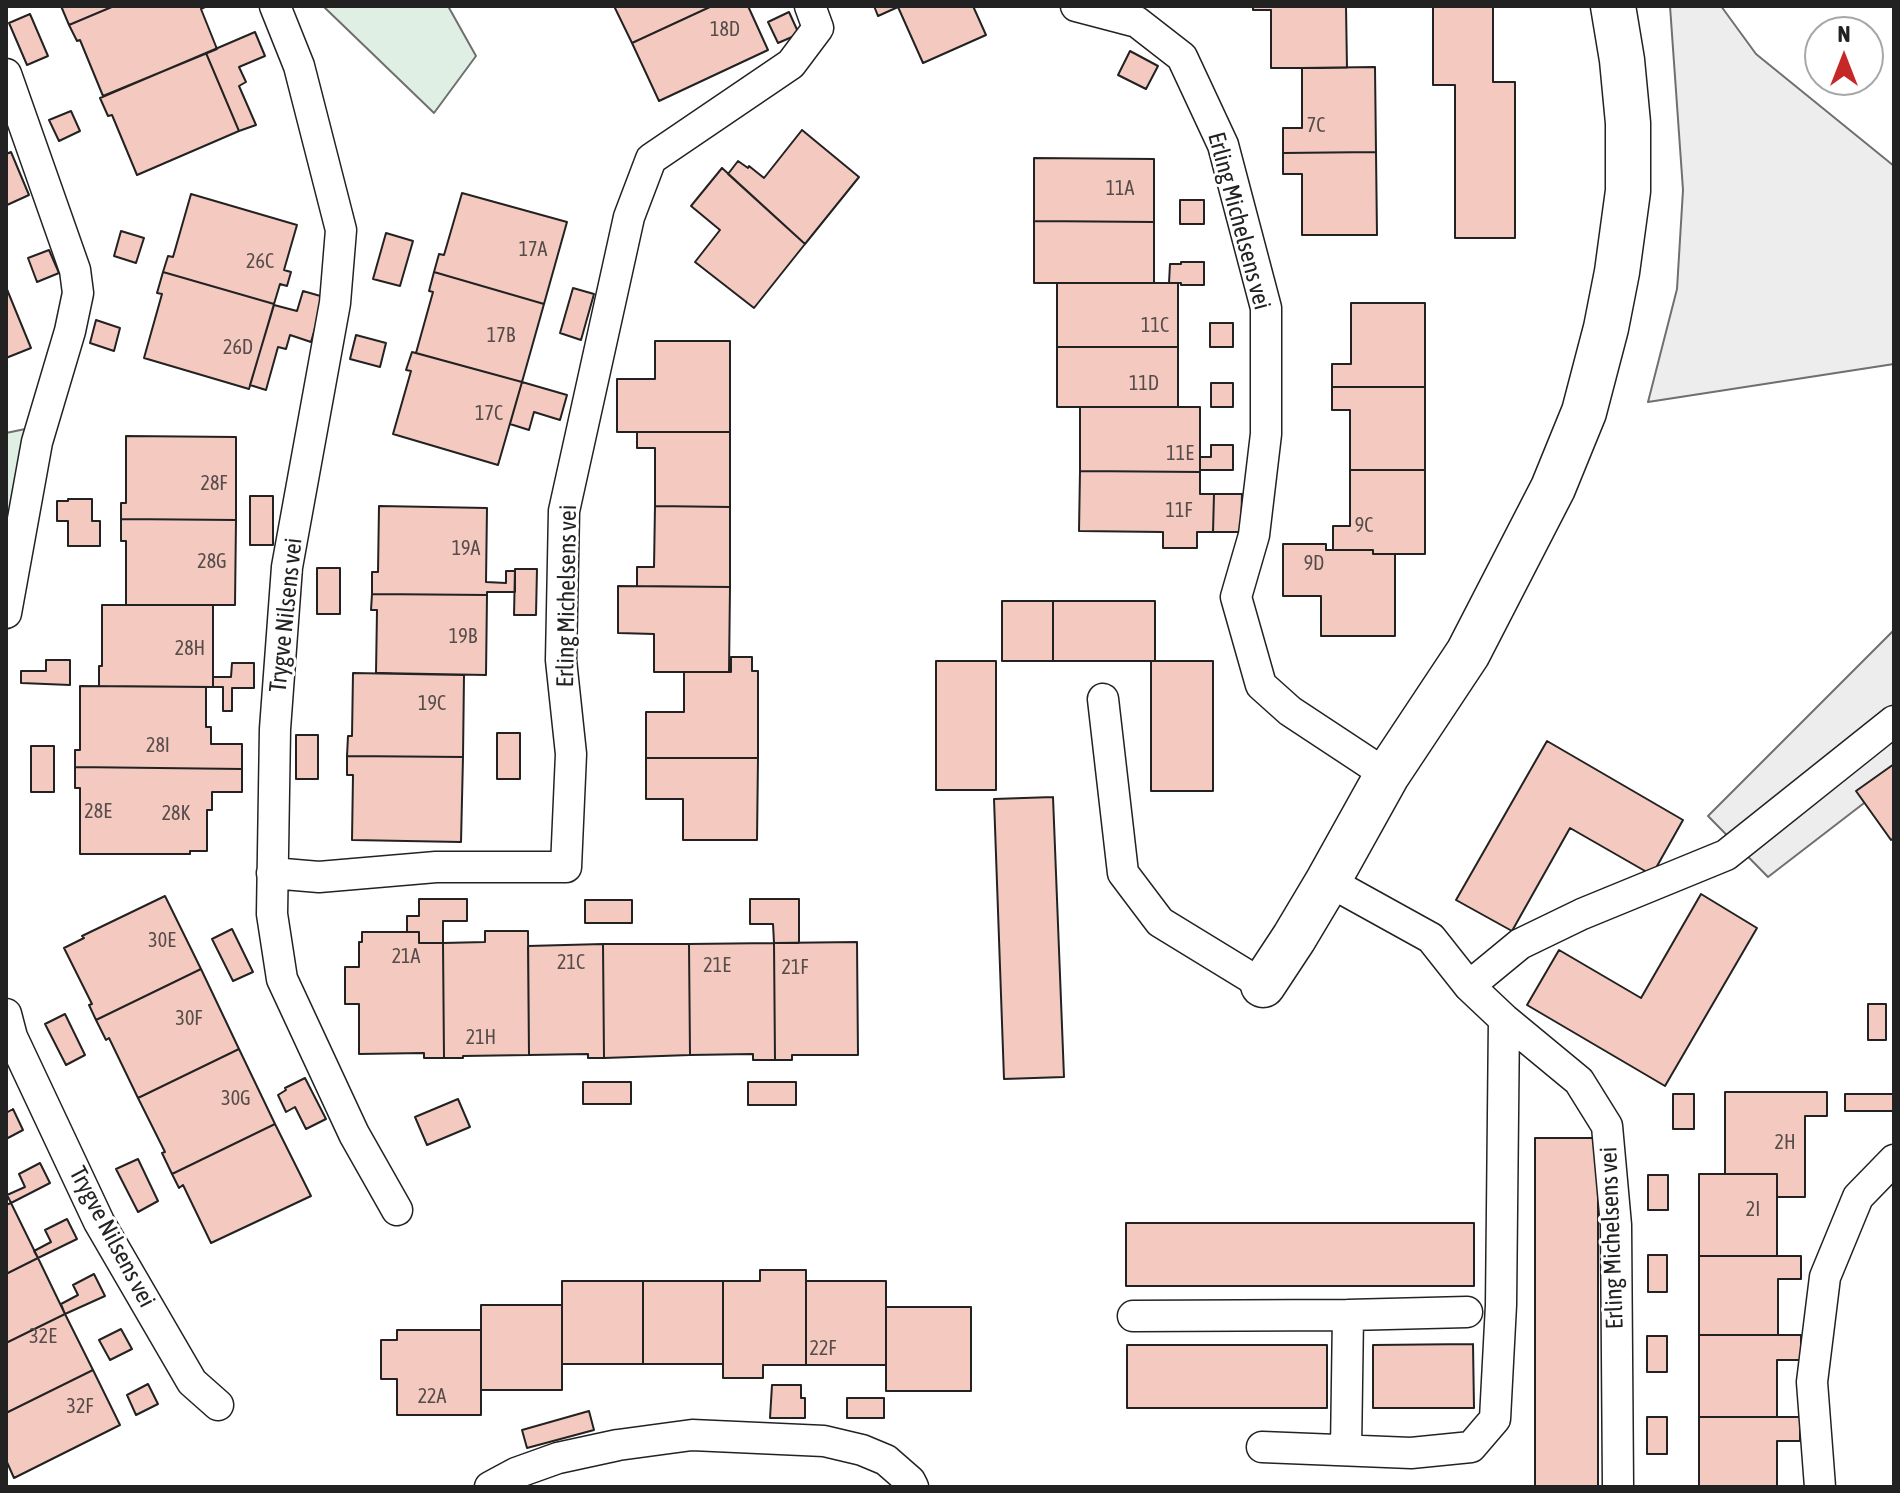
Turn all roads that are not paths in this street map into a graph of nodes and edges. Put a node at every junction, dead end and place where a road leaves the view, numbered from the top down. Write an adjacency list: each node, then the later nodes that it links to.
1 (275, 6): 11 (lane, Trygve Nilsens vei)
2 (1076, 6): 4 (lane, Erling Michelsens vei)
3 (1613, 6): 10 (street)
4 (1140, 14): 10 (lane, Erling Michelsens vei)
5 (814, 17): 11 (lane, Erling Michelsens vei)
6 (6, 74): 7 (lane)
7 (6, 613)
8 (1103, 699): 13 (lane)
9 (1894, 721): 14 (lane)
10 (1387, 775): 12 (street)
11 (272, 873): 18 (lane, Trygve Nilsens vei)
12 (1328, 881): 13 (street); 14 (lane, Erling Michelsens vei)
13 (1263, 985)
14 (1469, 986): 16 (lane, Erling Michelsens vei)
15 (6, 1014): 22 (lane, Trygve Nilsens vei)
16 (1504, 1019): 24 (lane); 27 (lane, Erling Michelsens vei)
17 (1894, 1160): 28 (lane)
18 (397, 1210)
19 (1467, 1312): 20 (lane)
20 (1348, 1315): 21 (lane); 24 (lane)
21 (1133, 1316)
22 (218, 1405)
23 (1262, 1447): 24 (lane)
24 (1346, 1450)
25 (490, 1487): 26 (lane)
26 (913, 1487)
27 (1618, 1487)
28 (1820, 1487)

